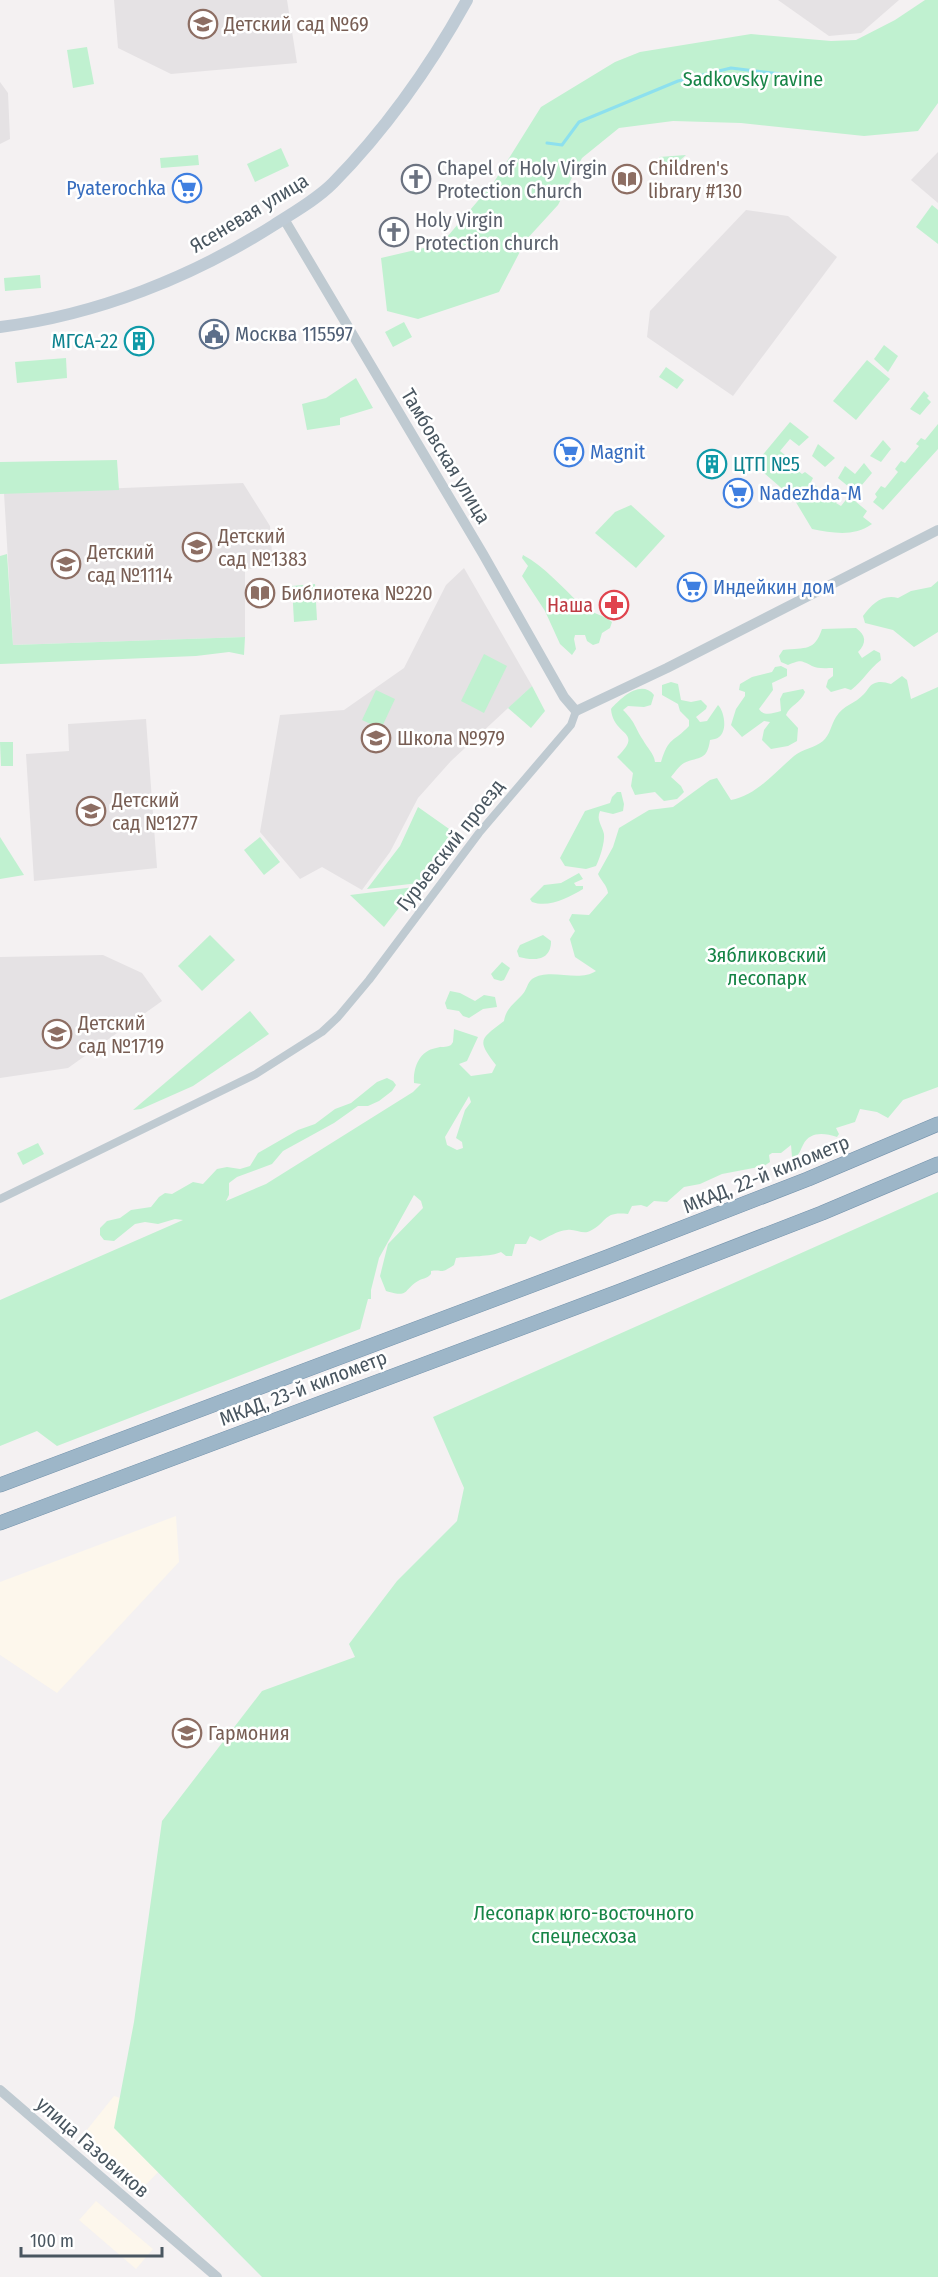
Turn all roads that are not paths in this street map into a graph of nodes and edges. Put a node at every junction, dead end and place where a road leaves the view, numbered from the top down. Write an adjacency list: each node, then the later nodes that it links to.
1 (467, 0): 2 (main road, Ясеневая улица)
2 (284, 219): 3 (main road, Ясеневая улица); 5 (street, Тамбовская улица)
3 (0, 327)
4 (938, 530): 5 (street)
5 (576, 711): 8 (street, Гурьевский проезд)
6 (938, 1124): 9 (highway, МКАД, 22-й километр)
7 (938, 1164): 11 (highway, МКАД, 23-й километр)
8 (0, 1199)
9 (607, 1257): 10 (highway, МКАД, 23-й километр)
10 (0, 1485)
11 (0, 1523)
12 (0, 2090): 13 (street, улица Газовиков)
13 (217, 2277)

